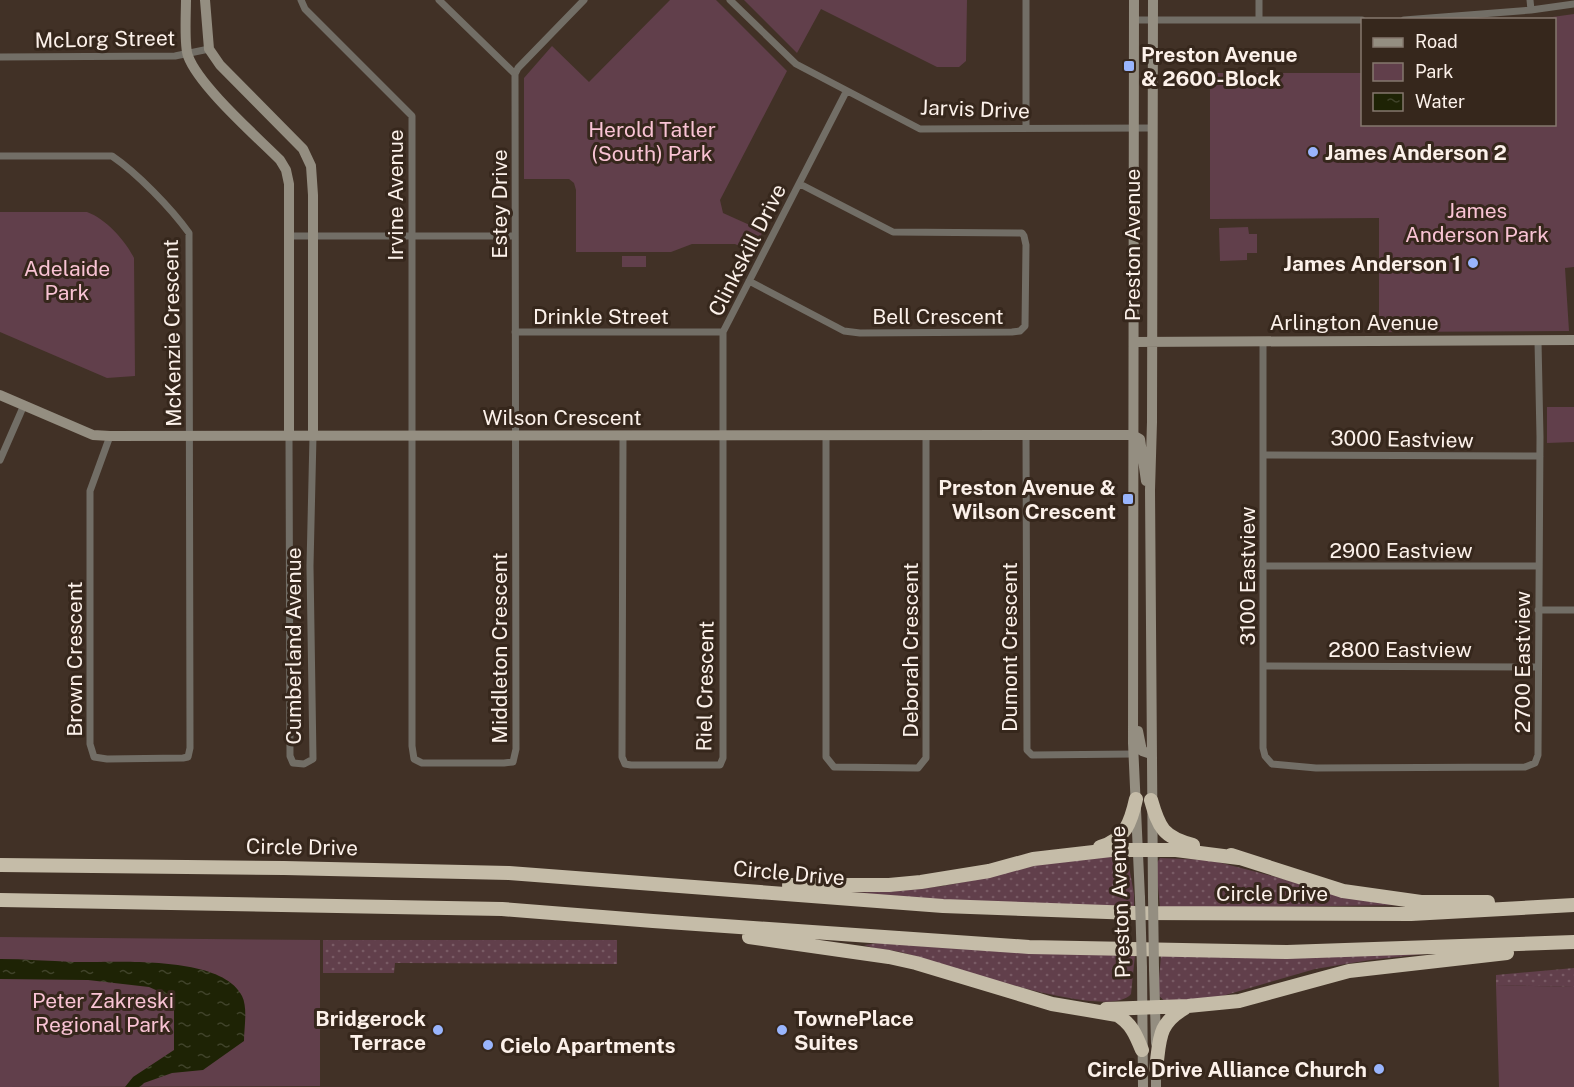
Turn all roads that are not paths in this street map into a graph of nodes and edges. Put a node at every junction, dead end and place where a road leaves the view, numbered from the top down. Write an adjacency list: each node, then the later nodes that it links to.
1 (186, 0): 20 (street)
2 (205, 0): 19 (street)
3 (301, 0): 31 (street, Irvine Avenue)
4 (440, 0): 22 (street)
5 (584, 0): 22 (street)
6 (730, 0): 23 (street, Jarvis Drive)
7 (1026, 0): 24 (street)
8 (1134, 0): 15 (street, Preston Avenue)
9 (1153, 0): 16 (street, Preston Avenue)
10 (1259, 0): 17 (street)
11 (1530, 0): 13 (street)
12 (1574, 4): 13 (street)
13 (1531, 10): 14 (street)
14 (1429, 18)
15 (1134, 20): 16 (street); 25 (street, Preston Avenue)
16 (1153, 20): 17 (street); 26 (street, Preston Avenue)
17 (1259, 20): 18 (street)
18 (1361, 20)
19 (209, 49): 20 (street, McLorg Street); 30 (street, Cumberland Avenue)
20 (187, 55): 21 (street, McLorg Street); 29 (street, Cumberland Avenue)
21 (0, 57)
22 (515, 74): 32 (street, Estey Drive)
23 (846, 92): 24 (street, Jarvis Drive); 28 (street, Clinkskill Drive)
24 (1026, 128): 25 (street, Jarvis Drive)
25 (1134, 128): 26 (street, Jarvis Drive); 39 (street, Preston Avenue)
26 (1153, 128): 40 (street, Preston Avenue)
27 (0, 156): 49 (street, McKenzie Crescent)
28 (800, 184): 33 (street, Clinkskill Drive); 33 (street, Bell Crescent)
29 (288, 236): 30 (street); 44 (street, Cumberland Avenue)
30 (313, 236): 31 (street); 50 (street, Cumberland Avenue)
31 (411, 236): 32 (street); 51 (street, Irvine Avenue)
32 (515, 236): 34 (street, Estey Drive)
33 (749, 281): 35 (street, Clinkskill Drive)
34 (515, 332): 35 (street, Drinkle Street); 52 (street, Estey Drive)
35 (723, 332): 45 (street, Clinkskill Drive)
36 (1574, 340): 38 (street, Arlington Avenue)
37 (1263, 341): 38 (street, Arlington Avenue); 40 (street, Arlington Avenue); 56 (street, 3100 Eastview)
38 (1538, 341): 57 (street, 2700 Eastview)
39 (1134, 342): 40 (street, Arlington Avenue); 47 (street, Preston Avenue)
40 (1151, 342): 43 (street, Preston Avenue)
41 (0, 395): 42 (street, Wilson Crescent)
42 (24, 405): 48 (street, Wilson Crescent); 58 (street)
43 (1152, 422): 47 (street); 59 (street, Preston Avenue)
44 (290, 435): 49 (street, Wilson Crescent); 50 (street, Wilson Crescent); 50 (street, Cumberland Avenue)
45 (723, 435): 53 (street, Wilson Crescent); 53 (street, Riel Crescent); 54 (street, Wilson Crescent)
46 (1026, 435): 47 (street, Wilson Crescent); 55 (street, Wilson Crescent); 67 (street, Dumont Crescent)
47 (1133, 435): 59 (street, Preston Avenue); 66 (street, Preston Avenue)
48 (110, 436): 49 (street, Wilson Crescent); 49 (street, Brown Crescent)
49 (191, 436)
50 (313, 436): 51 (street, Wilson Crescent)
51 (411, 436): 52 (street, Wilson Crescent); 52 (street, Middleton Crescent)
52 (515, 436): 53 (street, Wilson Crescent)
53 (623, 436)
54 (826, 436): 55 (street, Wilson Crescent); 55 (street, Deborah Crescent)
55 (926, 436)
56 (1263, 455): 57 (street, 3000 Eastview); 60 (street, 3100 Eastview)
57 (1540, 456): 61 (street, 2700 Eastview)
58 (0, 460)
59 (1150, 490): 68 (street, Preston Avenue)
60 (1263, 566): 61 (street, 2900 Eastview); 64 (street, 3100 Eastview)
61 (1539, 567): 62 (street, 2700 Eastview)
62 (1538, 610): 63 (street); 65 (street, 2700 Eastview)
63 (1574, 610)
64 (1263, 666): 65 (street, 2800 Eastview); 69 (street, 3100 Eastview)
65 (1538, 667): 69 (street, 2700 Eastview)
66 (1134, 716): 67 (street, Preston Avenue); 68 (street, Preston Avenue)
67 (1134, 754): 70 (street, Preston Avenue)
68 (1151, 754): 71 (street, Preston Avenue)
69 (1316, 768)
70 (1136, 799): 72 (street, Preston Avenue); 73 (highway)
71 (1151, 800): 72 (street, Preston Avenue); 74 (highway)
72 (1146, 850): 73 (highway); 74 (highway); 83 (street, Preston Avenue, bridge); 83 (street, Preston Avenue, bridge)
73 (1079, 852): 76 (highway)
74 (1239, 858): 78 (highway)
75 (0, 865): 76 (highway, Circle Drive)
76 (579, 878): 79 (highway, Circle Drive)
77 (0, 900): 80 (highway)
78 (1574, 900)
79 (1574, 905)
80 (584, 915): 81 (highway); 84 (highway)
81 (1574, 943): 82 (highway)
82 (1188, 1006): 83 (highway); 86 (highway)
83 (1148, 1008): 84 (highway); 85 (street, Preston Avenue); 86 (street, Preston Avenue)
84 (1077, 1009): 85 (highway)
85 (1142, 1050): 87 (street, Preston Avenue)
86 (1156, 1069): 88 (street, Preston Avenue)
87 (1143, 1087)
88 (1156, 1087)

